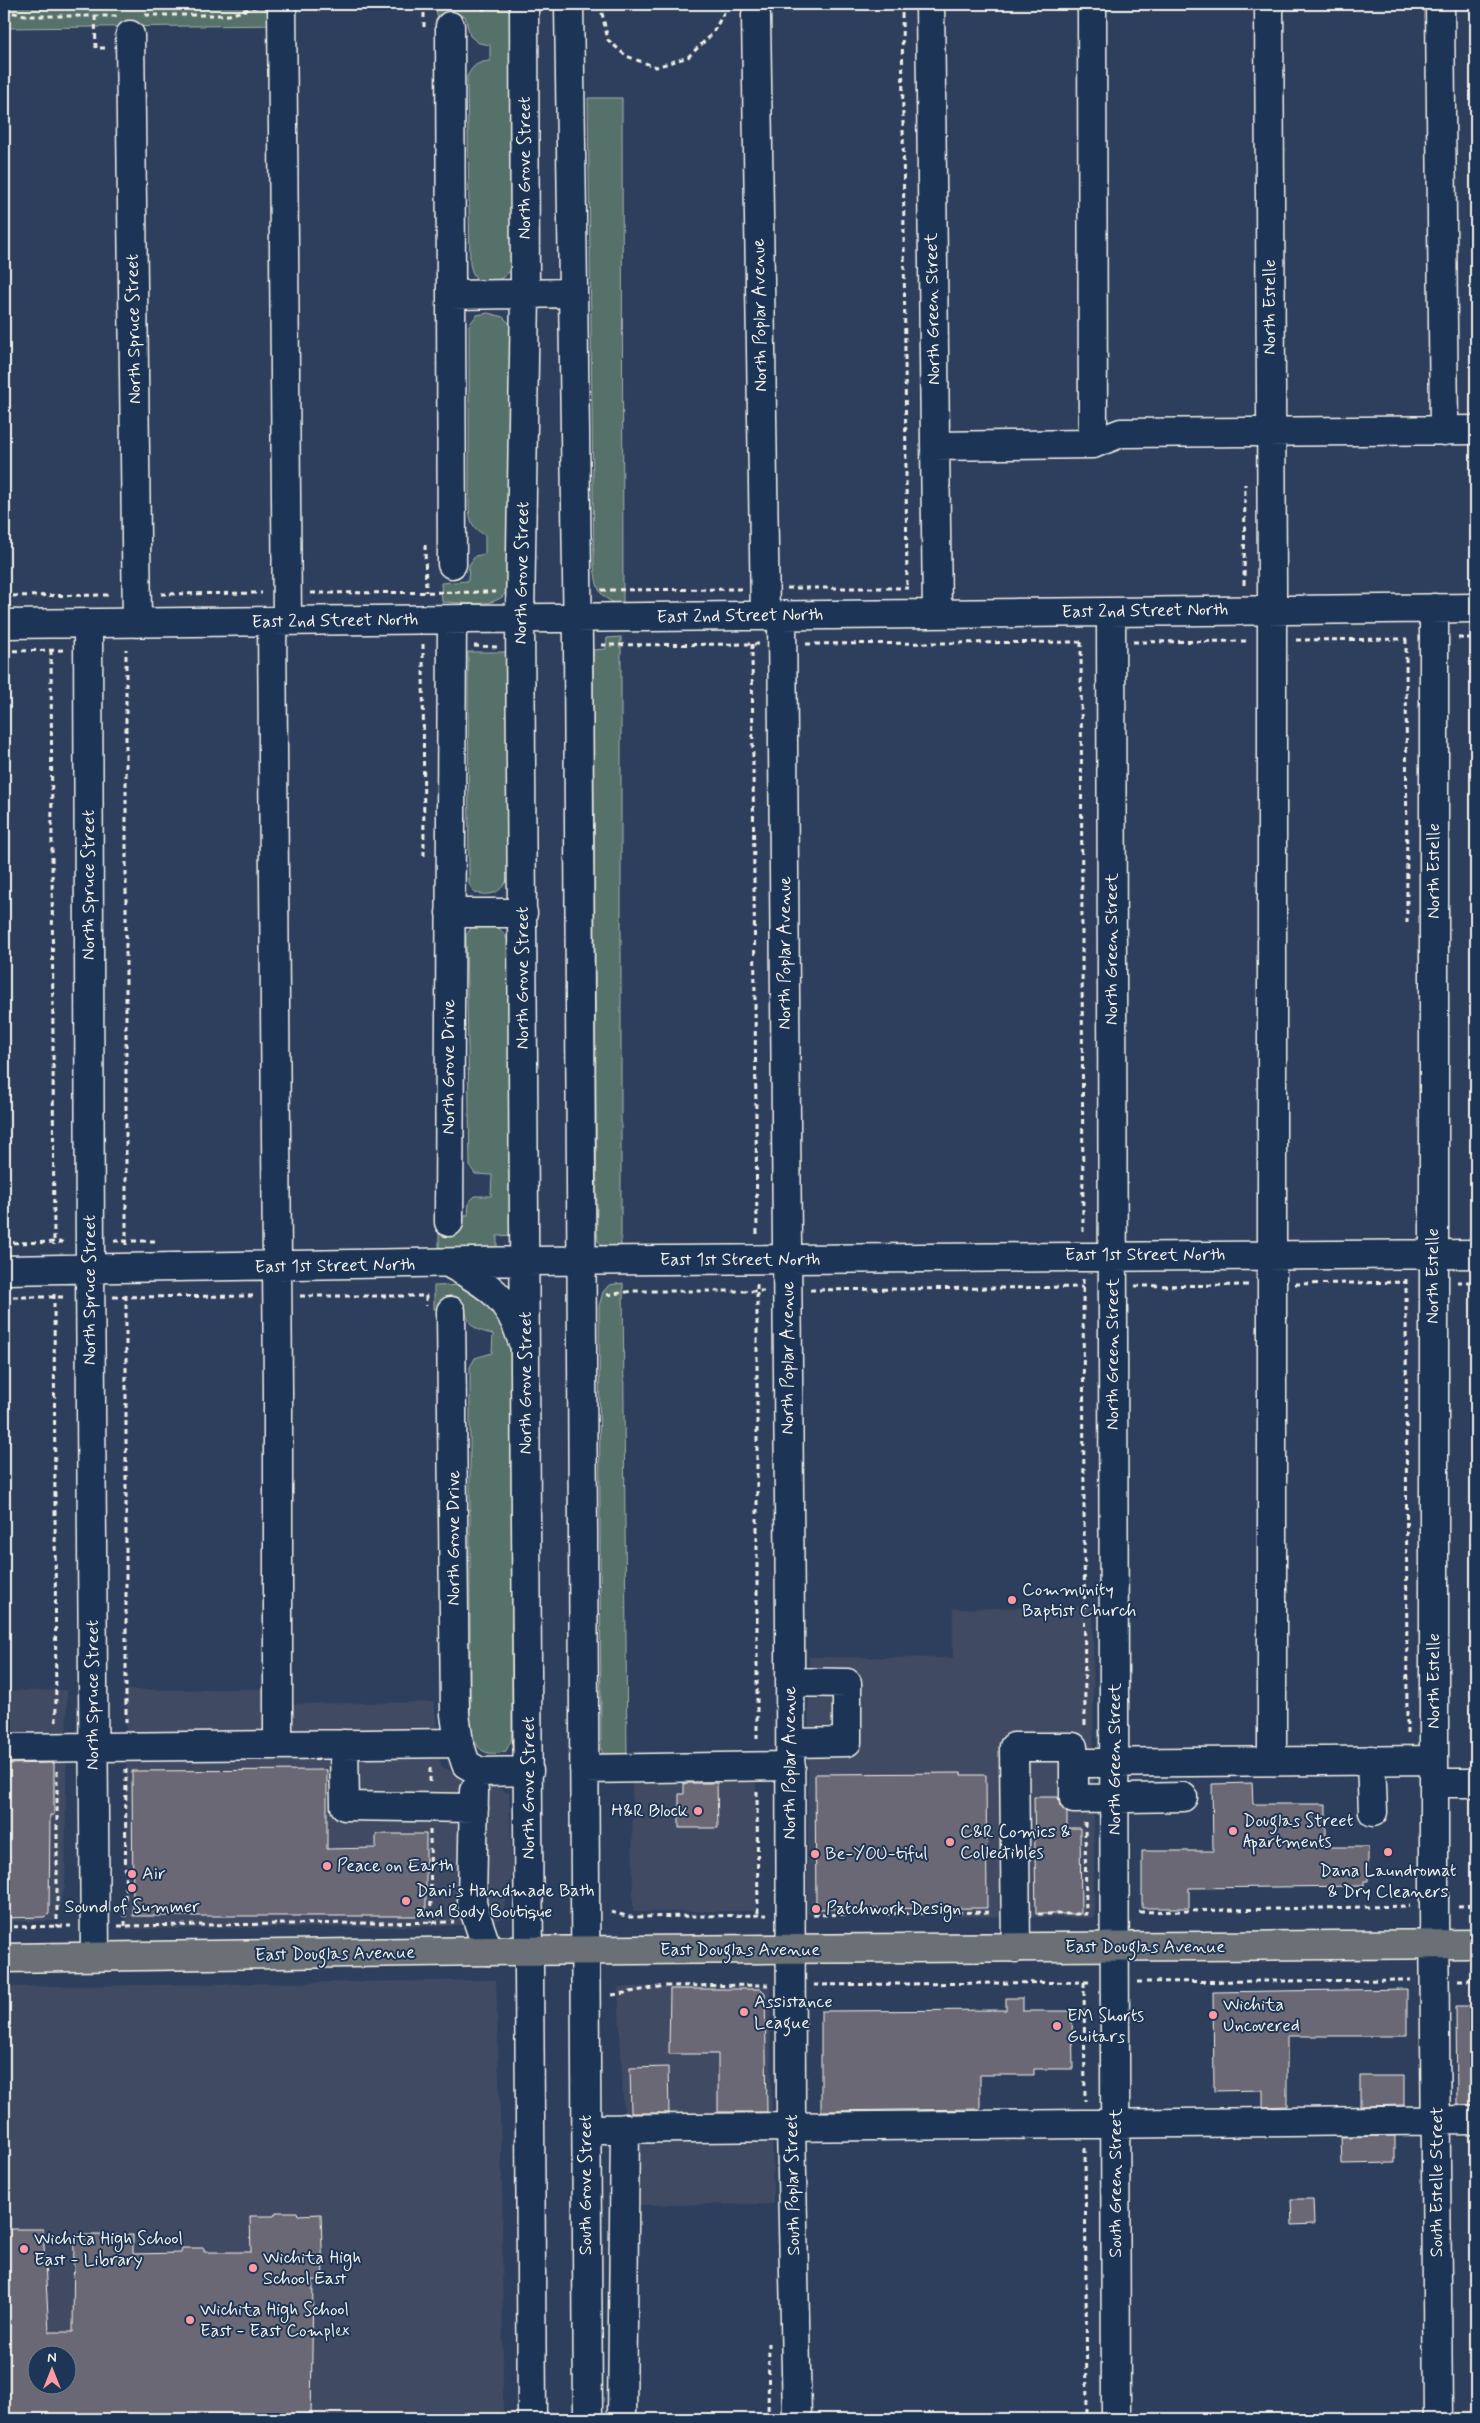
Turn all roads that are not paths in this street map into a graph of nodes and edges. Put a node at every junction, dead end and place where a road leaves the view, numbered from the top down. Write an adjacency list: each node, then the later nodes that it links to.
1 (282, 4): 29 (street)
2 (524, 4): 12 (street, North Grove Street)
3 (569, 4): 11 (street)
4 (930, 4): 18 (street, North Green Street)
5 (1092, 4): 17 (street)
6 (1269, 4): 16 (street, North Estelle)
7 (1440, 4): 15 (street)
8 (456, 15): 13 (street)
9 (756, 15): 25 (street, North Poplar Avenue)
10 (130, 35): 30 (street, North Spruce Street)
11 (573, 293): 12 (street); 27 (street)
12 (525, 294): 13 (street); 26 (street, North Grove Street)
13 (451, 295): 19 (street)
14 (1476, 430): 15 (street)
15 (1444, 431): 16 (street)
16 (1271, 433): 17 (street); 22 (street, North Estelle)
17 (1093, 444): 18 (street)
18 (935, 446): 24 (street, North Green Street)
19 (452, 564)
20 (1434, 608): 21 (street, East 2nd Street North); 22 (street, East 2nd Street North); 37 (street, North Estelle)
21 (1476, 608)
22 (1272, 610): 23 (street, East 2nd Street North); 36 (street, North Estelle)
23 (1111, 612): 24 (street, East 2nd Street North); 39 (street, North Green Street)
24 (937, 614): 25 (street, East 2nd Street North)
25 (773, 616): 27 (street, East 2nd Street North); 40 (street, North Poplar Avenue)
26 (520, 618): 27 (street, East 2nd Street North); 28 (street, East 2nd Street North); 34 (street, North Grove Street)
27 (578, 618): 42 (street)
28 (452, 620): 29 (street, East 2nd Street North); 33 (street, North Grove Drive)
29 (280, 622): 30 (street, East 2nd Street North); 44 (street)
30 (137, 623): 32 (street, East 2nd Street North)
31 (4, 624): 32 (street, East 2nd Street North)
32 (88, 624): 45 (street, North Spruce Street)
33 (450, 913): 34 (street); 35 (street, North Grove Drive)
34 (523, 913): 41 (street, North Grove Street)
35 (449, 1222)
36 (1272, 1254): 37 (street, East 1st Street North); 39 (street, East 1st Street North); 56 (street, North Estelle)
37 (1433, 1254): 38 (street, East 1st Street North); 62 (street, North Estelle)
38 (1476, 1254)
39 (1112, 1256): 40 (street, East 1st Street North); 58 (street, North Green Street)
40 (788, 1260): 42 (street, East 1st Street North); 49 (street, North Poplar Avenue)
41 (526, 1261): 42 (street, East 1st Street North); 43 (street, East 1st Street North); 48 (street, North Grove Street)
42 (582, 1261): 60 (street)
43 (451, 1264): 44 (street, East 1st Street North); 48 (street)
44 (276, 1266): 45 (street, East 1st Street North); 51 (street)
45 (90, 1269): 46 (street, East 1st Street North); 52 (street, North Spruce Street)
46 (4, 1270)
47 (443, 1303): 55 (street, North Grove Drive)
48 (526, 1355): 61 (street, North Grove Street)
49 (790, 1682): 54 (street, North Poplar Avenue); 54 (street)
50 (344, 1744): 51 (street); 55 (street); 66 (street)
51 (278, 1745): 52 (street)
52 (93, 1746): 53 (street); 76 (street, North Spruce Street)
53 (4, 1748)
54 (790, 1754): 60 (street); 72 (street, North Poplar Avenue)
55 (466, 1758): 61 (street); 66 (street, North Grove Drive)
56 (1272, 1760): 57 (street); 58 (street)
57 (1371, 1760): 62 (street); 67 (street)
58 (1116, 1762): 59 (street); 64 (street, North Green Street)
59 (1074, 1763): 64 (street); 71 (street)
60 (584, 1769): 74 (street)
61 (529, 1771): 75 (street, North Grove Street)
62 (1434, 1771): 63 (street); 69 (street, North Estelle)
63 (1476, 1783)
64 (1115, 1797): 65 (street); 70 (street, North Green Street)
65 (1183, 1797)
66 (474, 1808): 73 (street, North Grove Drive)
67 (1373, 1812)
68 (1476, 1944): 69 (main road, East Douglas Avenue)
69 (1434, 1945): 70 (main road, East Douglas Avenue); 78 (street, South Estelle Street)
70 (1115, 1947): 71 (main road, East Douglas Avenue); 80 (street, South Green Street)
71 (1016, 1948): 72 (main road, East Douglas Avenue)
72 (791, 1950): 74 (main road, East Douglas Avenue); 81 (street, South Poplar Street)
73 (488, 1951): 75 (main road, East Douglas Avenue); 76 (main road, East Douglas Avenue)
74 (585, 1951): 75 (main road, East Douglas Avenue); 83 (street, South Grove Street)
75 (530, 1952): 84 (street)
76 (96, 1956): 77 (main road, East Douglas Avenue)
77 (4, 1958)
78 (1437, 2120): 79 (street); 80 (street); 89 (street, South Estelle Street)
79 (1476, 2120)
80 (1116, 2123): 81 (street); 88 (street, South Green Street)
81 (791, 2126): 82 (street); 87 (street, South Poplar Street)
82 (624, 2128): 83 (street); 86 (street)
83 (586, 2129): 85 (street, South Grove Street)
84 (532, 2419)
85 (588, 2419)
86 (622, 2419)
87 (796, 2419)
88 (1116, 2419)
89 (1438, 2419)

